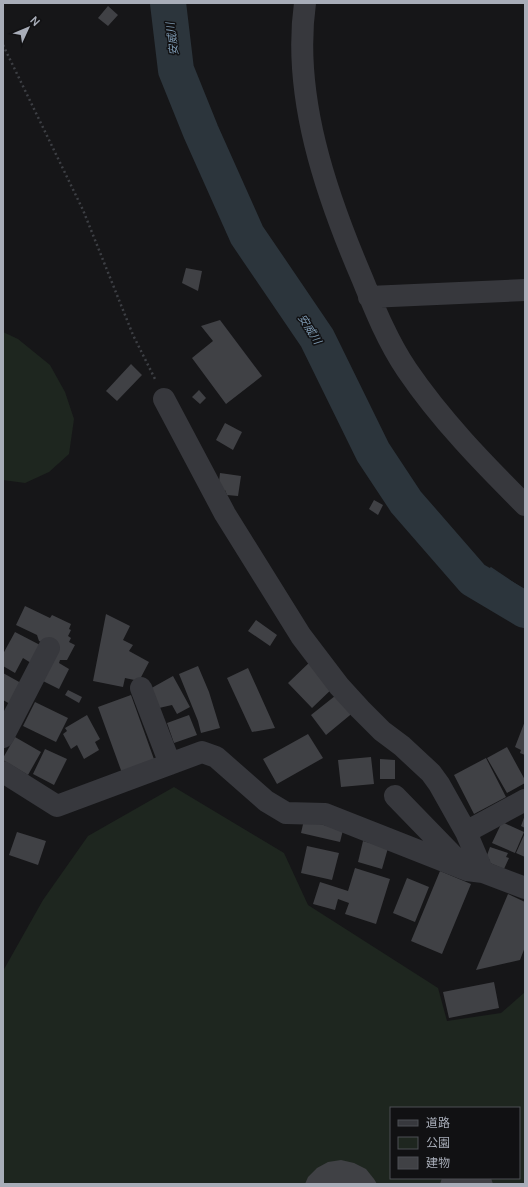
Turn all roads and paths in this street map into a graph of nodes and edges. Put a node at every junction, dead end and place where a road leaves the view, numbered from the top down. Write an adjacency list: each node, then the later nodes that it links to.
1 (305, 3): 4 (street)
2 (3, 45): 5 (path)
3 (525, 290): 4 (street)
4 (369, 297): 6 (street)
5 (164, 398): 14 (street)
6 (525, 504)
7 (49, 648): 9 (street)
8 (141, 688): 10 (street)
9 (3, 737)
10 (170, 764): 11 (street); 15 (street)
11 (3, 772)
12 (395, 796): 15 (street)
13 (525, 800): 14 (street)
14 (466, 832): 15 (street)
15 (475, 871): 16 (street)
16 (525, 888)

